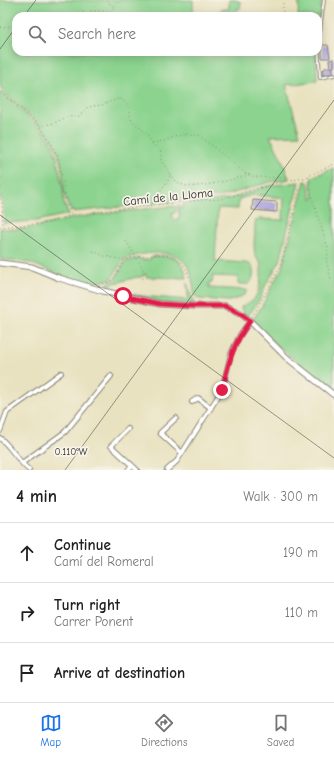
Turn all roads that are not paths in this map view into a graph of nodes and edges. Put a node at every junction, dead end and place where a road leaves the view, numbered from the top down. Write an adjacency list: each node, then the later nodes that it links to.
1 (324, 0): 2 (lane)
2 (322, 15)
3 (319, 56): 4 (lane)
4 (334, 75)
5 (0, 262): 6 (street)
6 (250, 321): 9 (street); 11 (street)
7 (61, 373): 14 (street)
8 (111, 376): 17 (street)
9 (334, 395)
10 (192, 402): 11 (street)
11 (211, 408): 16 (street)
12 (176, 418): 16 (street)
13 (128, 428): 18 (street)
14 (0, 431)
15 (0, 438): 17 (street)
16 (182, 453): 22 (street)
17 (22, 463): 19 (street)
18 (132, 465): 20 (street); 21 (street)
19 (29, 470)
20 (128, 470)
21 (137, 470)
22 (168, 470)

